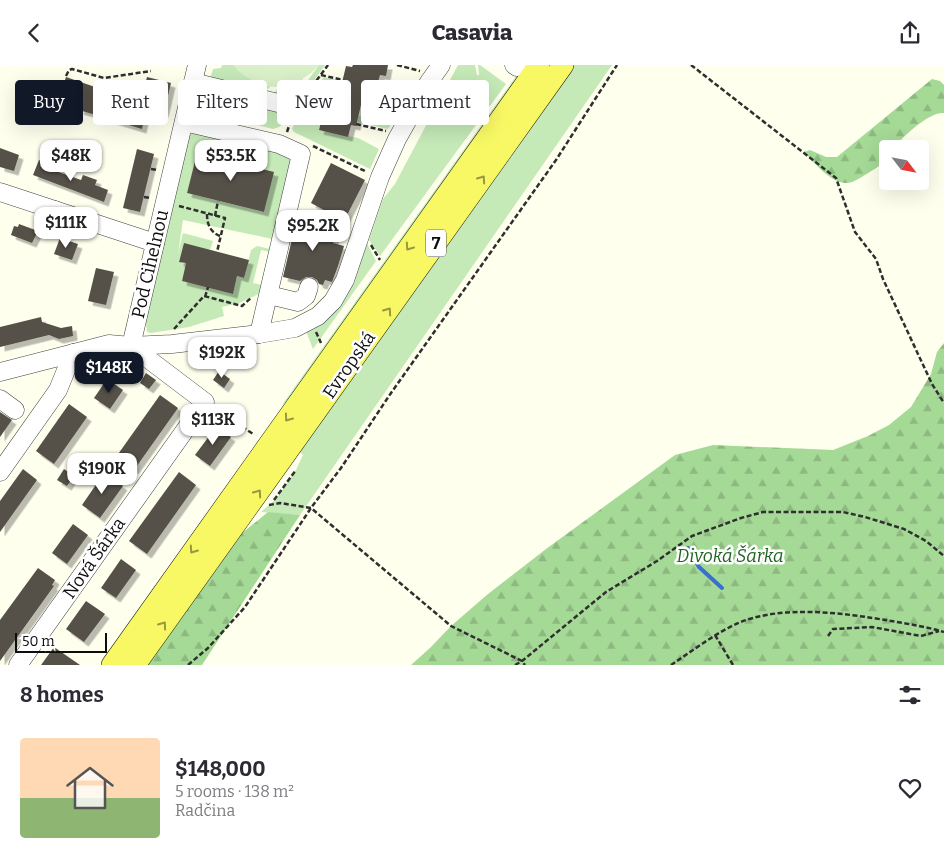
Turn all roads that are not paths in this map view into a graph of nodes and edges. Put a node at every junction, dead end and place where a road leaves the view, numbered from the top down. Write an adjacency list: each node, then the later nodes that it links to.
1 (441, 65): 12 (street)
2 (539, 65): 20 (main road, Evropská / 7, one-way to 20)
3 (563, 65): 21 (main road, Evropská / 7, one-way to 3)
4 (195, 73): 5 (street)
5 (271, 96)
6 (183, 125): 9 (street, Pod Cihelnou)
7 (197, 125): 11 (street)
8 (0, 192): 9 (street)
9 (155, 243): 13 (street, Pod Cihelnou)
10 (309, 287): 11 (street)
11 (270, 289): 12 (street)
12 (260, 334): 13 (street)
13 (131, 346): 14 (street); 19 (street, Nová Šárka)
14 (73, 353): 15 (street); 18 (street)
15 (0, 371)
16 (0, 399): 17 (street)
17 (15, 410)
18 (0, 472)
19 (18, 665)
20 (112, 665)
21 (135, 665)

